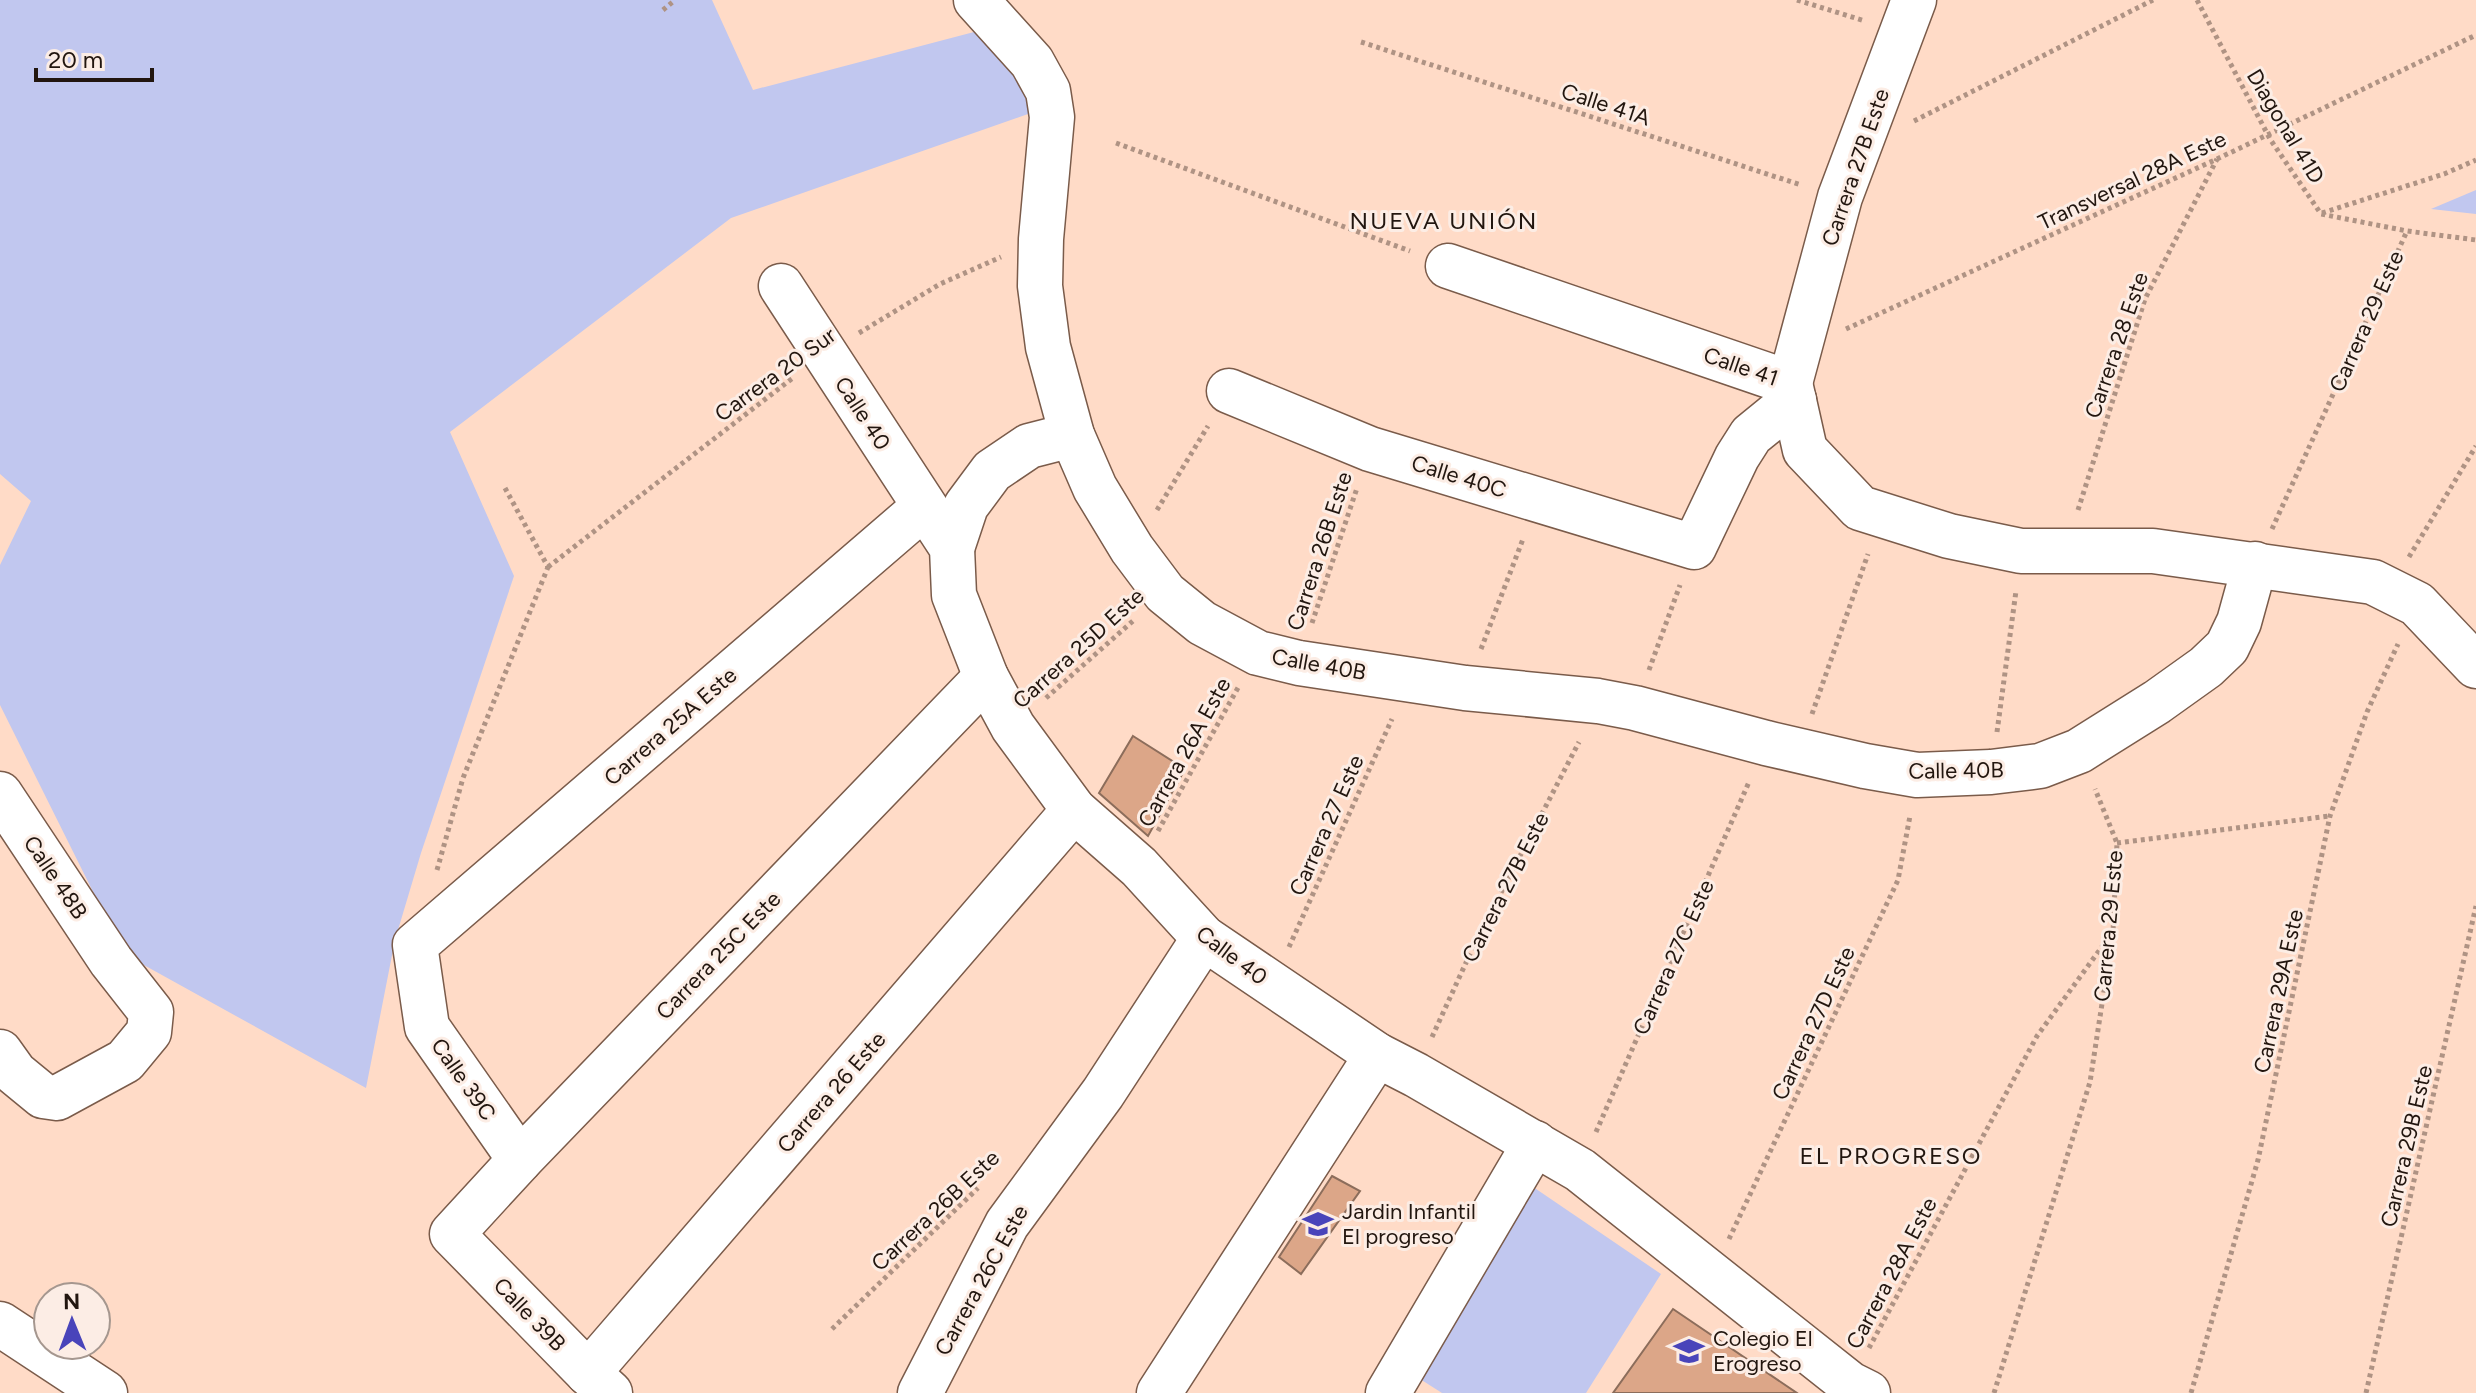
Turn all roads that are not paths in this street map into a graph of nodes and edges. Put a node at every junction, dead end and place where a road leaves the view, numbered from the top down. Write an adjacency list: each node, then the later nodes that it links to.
1 (976, 0): 7 (street, Calle 40B)
2 (1909, 16): 5 (street, Carrera 27B Este)
3 (1448, 266): 5 (street, Calle 41)
4 (781, 286): 8 (street, Calle 40)
5 (1794, 378): 6 (street, Calle 40C); 10 (street, Calle 41)
6 (1229, 391)
7 (1072, 435): 9 (street); 10 (street, Calle 40B)
8 (924, 507): 9 (street, Calle 40); 16 (street, Carrera 25A Este)
9 (952, 548): 12 (street, Calle 40)
10 (2255, 564): 11 (street, Calle 41)
11 (2476, 666)
12 (986, 677): 14 (street, Calle 40); 20 (street, Carrera 25C Este)
13 (0, 794): 18 (street, Calle 48B)
14 (1074, 810): 15 (street, Calle 40); 23 (street, Carrera 26 Este)
15 (1204, 938): 17 (street, Calle 40); 26 (street, Carrera 26C Este)
16 (415, 945): 20 (street, Calle 39C)
17 (1377, 1055): 19 (street, Calle 40); 27 (street)
18 (8, 1062)
19 (1535, 1143): 24 (street, Calle 40); 28 (street)
20 (520, 1160): 21 (street, Carrera 25C Este)
21 (452, 1234): 23 (street, Calle 39B)
22 (0, 1324): 25 (street)
23 (599, 1383)
24 (1859, 1388)
25 (105, 1393)
26 (920, 1393)
27 (1159, 1393)
28 (1388, 1393)

